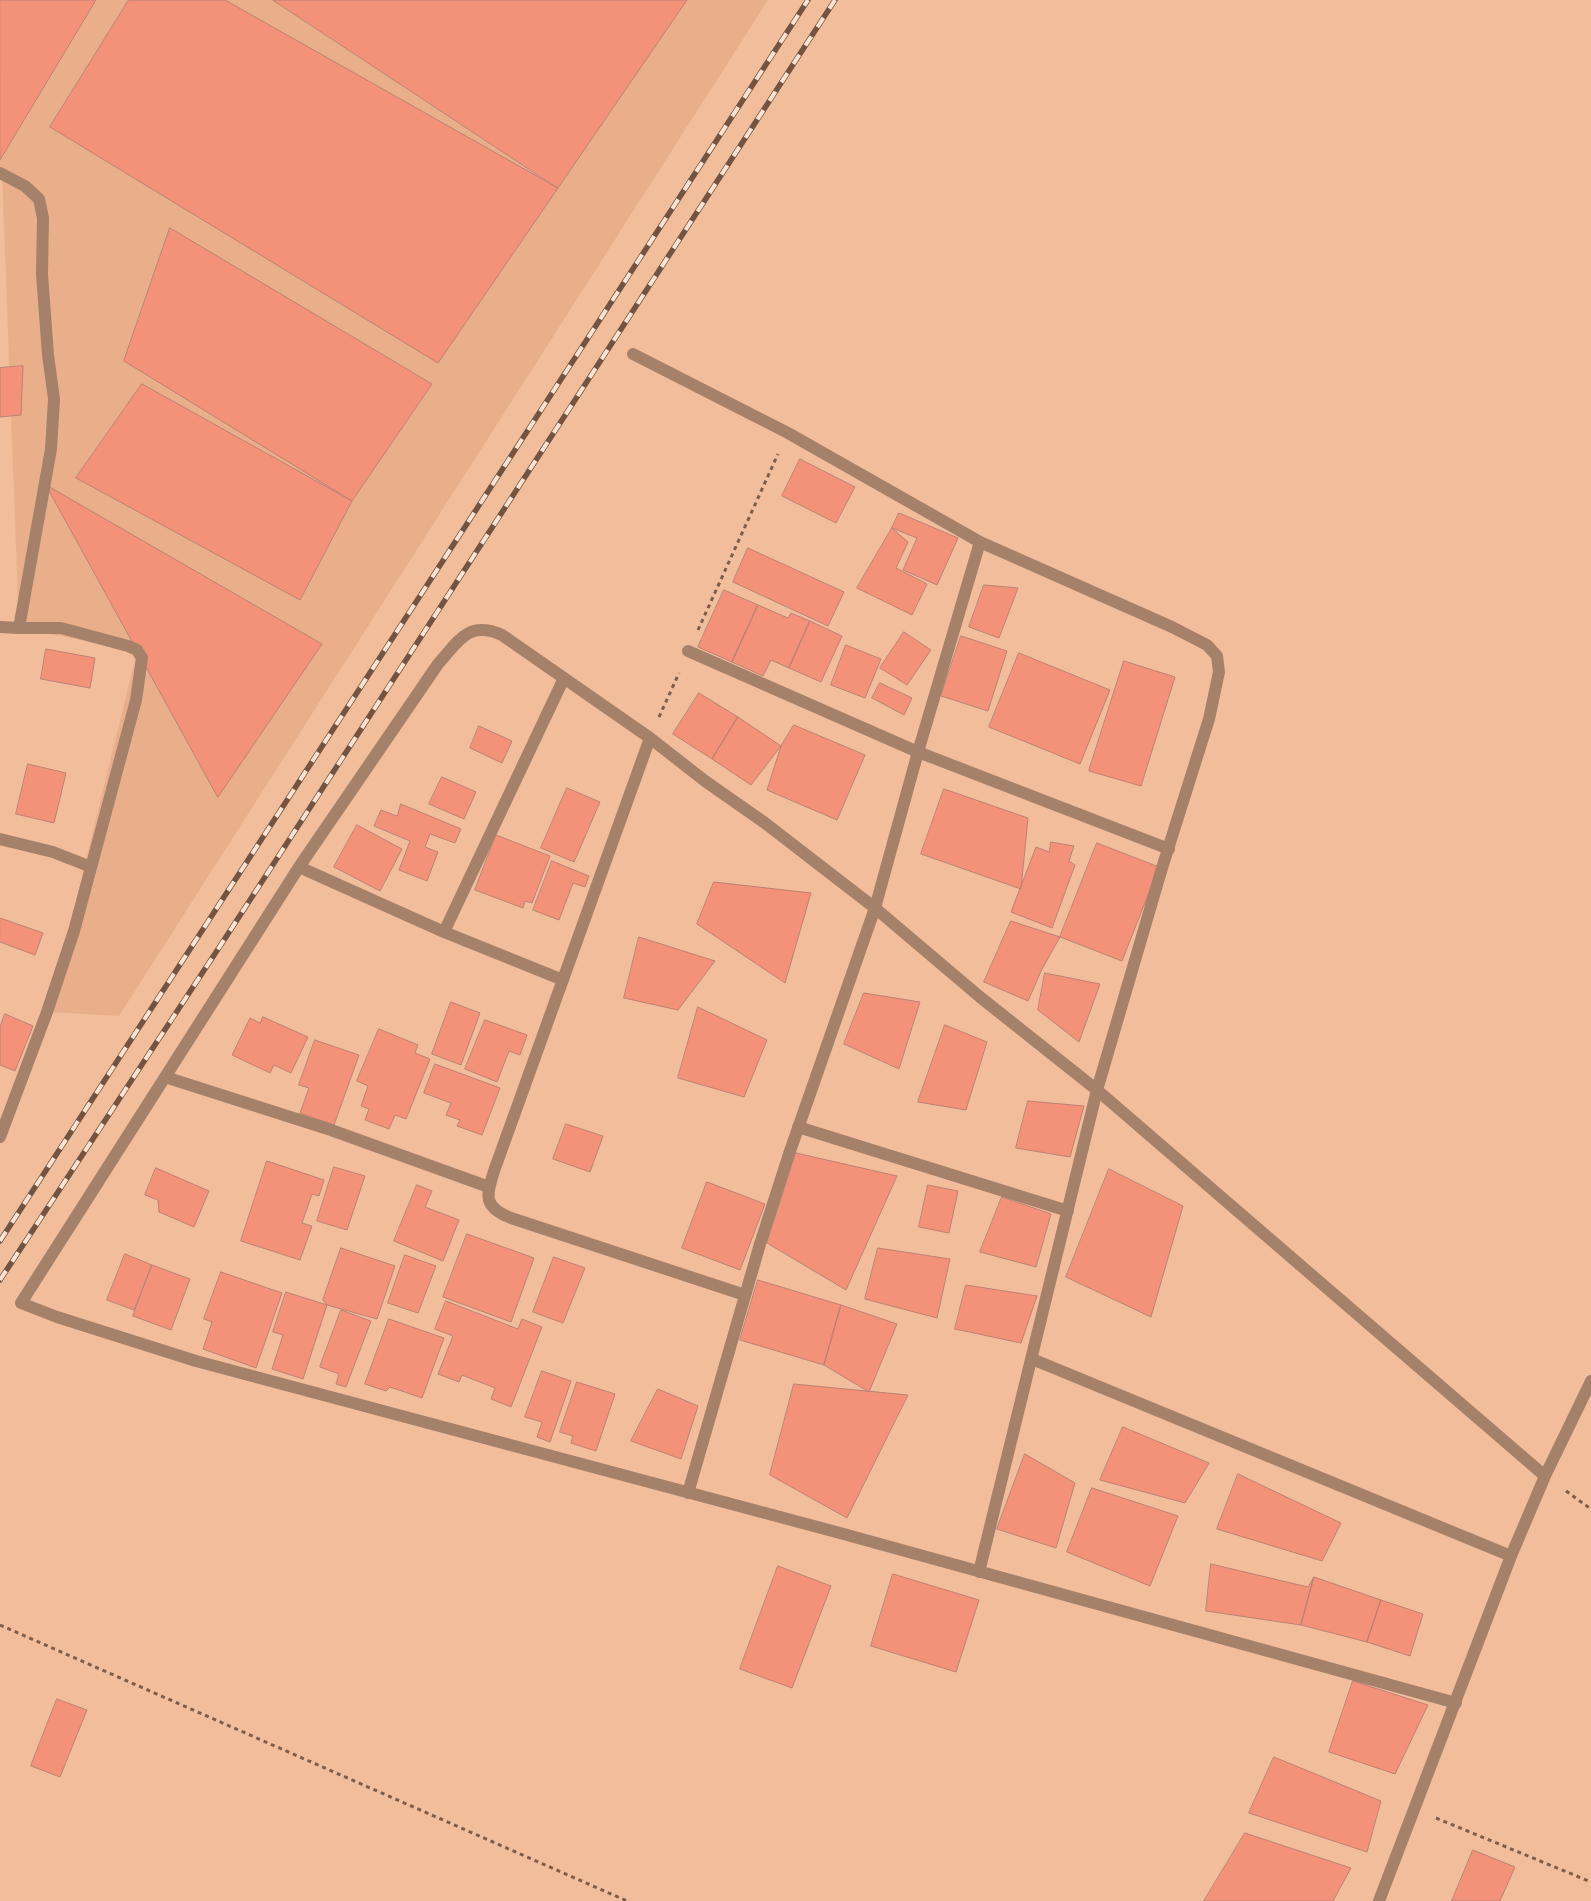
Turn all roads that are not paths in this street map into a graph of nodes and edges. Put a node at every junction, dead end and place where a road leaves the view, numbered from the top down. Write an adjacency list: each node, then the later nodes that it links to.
1 (0, 173): 5 (street)
2 (633, 354): 3 (street)
3 (980, 542): 9 (street); 11 (street)
4 (0, 627): 5 (street)
5 (19, 628): 12 (street)
6 (688, 651): 9 (street)
7 (564, 678): 8 (street); 13 (street); 15 (street)
8 (650, 738): 14 (street); 16 (street)
9 (918, 752): 11 (street); 14 (street)
10 (0, 839): 12 (street)
11 (1168, 849): 18 (street)
12 (91, 867): 20 (street)
13 (299, 867): 15 (street); 17 (street)
14 (875, 908): 18 (street); 19 (street)
15 (444, 932): 16 (street)
16 (563, 980): 21 (street)
17 (165, 1077): 21 (street); 27 (street)
18 (1097, 1090): 22 (street); 26 (street)
19 (798, 1128): 22 (street); 23 (street)
20 (1, 1132)
21 (488, 1187): 23 (street)
22 (1068, 1211): 24 (street)
23 (745, 1295): 27 (street)
24 (1032, 1359): 28 (street); 29 (street)
25 (1591, 1381): 26 (street)
26 (1545, 1476): 28 (street)
27 (688, 1493): 29 (street)
28 (1511, 1556): 30 (street)
29 (979, 1572): 30 (street)
30 (1456, 1703): 31 (street)
31 (1379, 1901)

